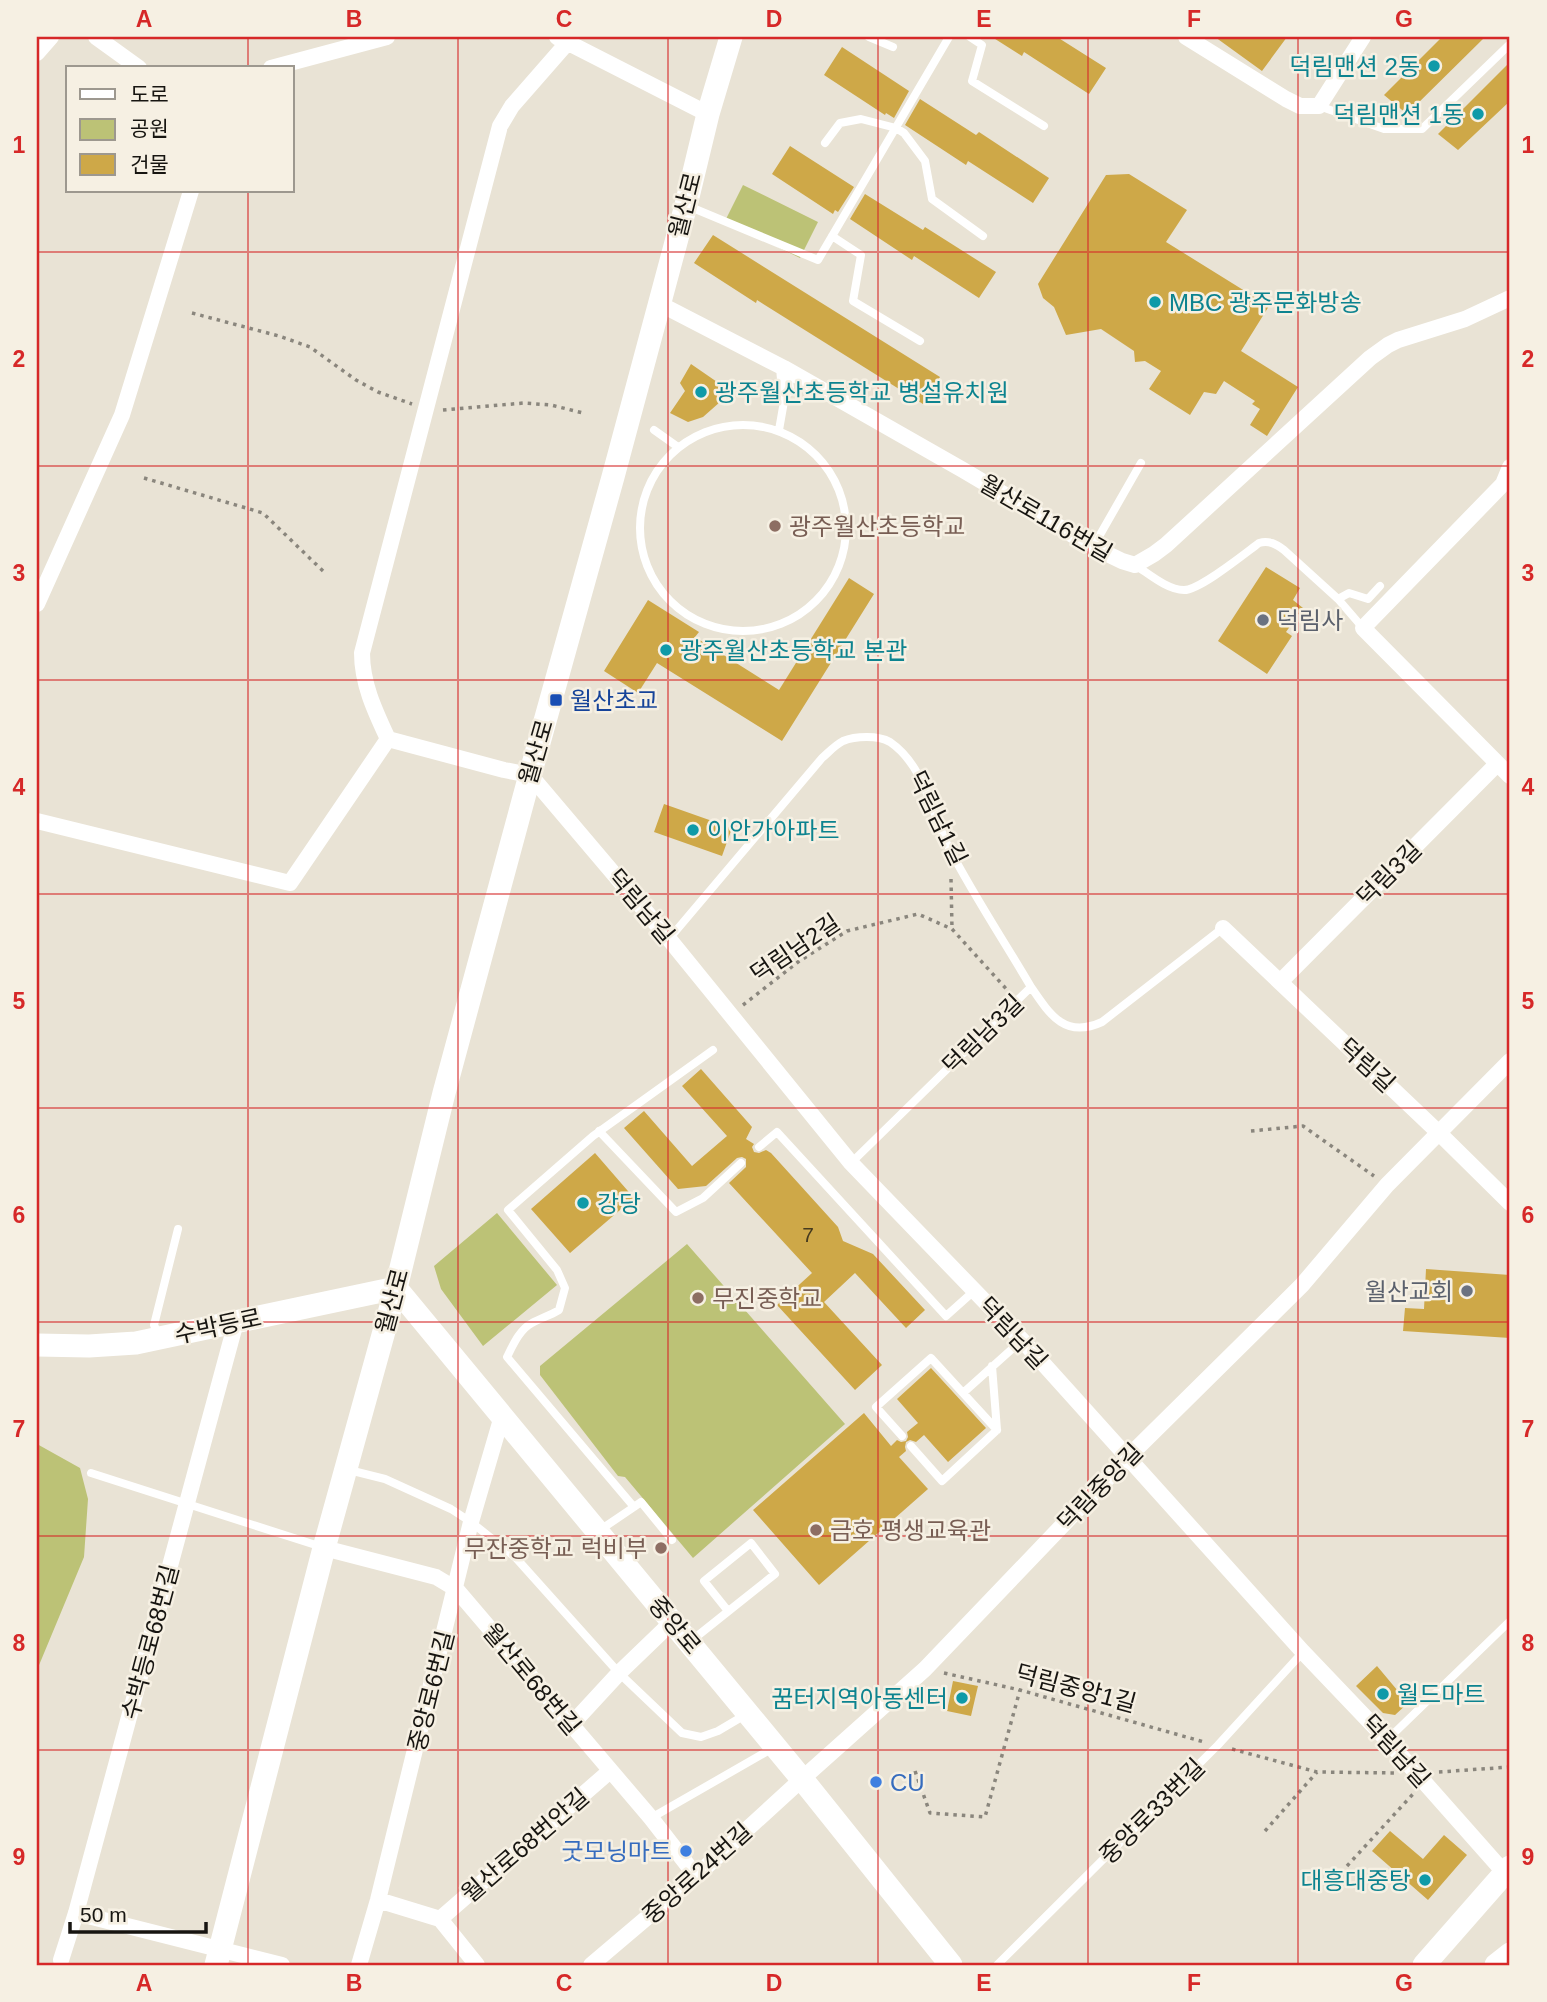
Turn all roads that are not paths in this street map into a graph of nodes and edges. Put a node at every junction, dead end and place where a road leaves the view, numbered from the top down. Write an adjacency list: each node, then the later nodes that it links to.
1 (51, 37): 13 (street)
2 (96, 37): 14 (street)
3 (387, 37): 15 (street)
4 (731, 37): 17 (street, 월산로)
5 (869, 37): 12 (lane)
6 (949, 37): 19 (lane)
7 (970, 37): 18 (lane)
8 (1186, 37): 16 (street)
9 (1363, 37): 16 (street)
10 (563, 40): 17 (street); 41 (street)
11 (1510, 44): 16 (lane)
12 (893, 47)
13 (37, 53)
14 (136, 66)
15 (278, 66)
16 (1319, 106)
17 (708, 114): 22 (street, 월산로)
18 (1044, 126)
19 (896, 128): 20 (lane); 23 (lane); 24 (lane)
20 (825, 143)
21 (191, 192): 39 (street)
22 (686, 205): 23 (lane); 26 (street, 월산로)
23 (832, 236): 27 (lane)
24 (983, 236)
25 (1510, 298): 36 (street, 월산로116번길)
26 (660, 303): 28 (street, 월산로116번길); 43 (street, 월산로)
27 (920, 341)
28 (784, 368): 29 (street); 35 (street, 월산로116번길)
29 (786, 390): 31 (lane)
30 (654, 430): 32 (lane)
31 (779, 430): 32 (lane); 32 (lane)
32 (678, 447)
33 (1141, 463): 35 (lane)
34 (1510, 467): 40 (street)
35 (1094, 547): 36 (street, 월산로116번길)
36 (1135, 565): 38 (lane)
37 (1380, 586): 38 (lane)
38 (1338, 599): 40 (lane)
39 (37, 604)
40 (1363, 628): 42 (street)
41 (388, 739): 43 (street); 45 (street)
42 (1497, 764): 44 (street); 48 (street, 덕림3길)
43 (530, 775): 47 (street, 덕림남길); 59 (street, 월산로)
44 (1510, 776)
45 (37, 821)
46 (1223, 928): 48 (street, 덕림길); 49 (lane, 덕림남3길)
47 (669, 939): 49 (lane, 덕림남1길); 56 (street, 덕림남길)
48 (1280, 982): 53 (street, 덕림길)
49 (1031, 987): 56 (lane, 덕림남3길)
50 (713, 1050): 52 (lane)
51 (1510, 1061): 53 (street, 덕림중앙길)
52 (599, 1131): 55 (lane); 75 (lane)
53 (1439, 1133): 57 (street, 덕림길); 71 (street, 덕림중앙길)
54 (759, 1147): 60 (lane)
55 (741, 1163)
56 (851, 1163): 60 (street, 덕림남길)
57 (1510, 1203)
58 (178, 1229): 62 (lane)
59 (396, 1288): 61 (street, 수박등로); 67 (street, 중앙로); 72 (street, 월산로)
60 (974, 1291): 63 (street, 덕림남길)
61 (236, 1322): 62 (street, 수박등로); 74 (street, 수박등로68번길)
62 (160, 1339): 64 (street, 수박등로)
63 (1022, 1340): 65 (lane); 71 (street, 덕림남길)
64 (37, 1345)
65 (992, 1366): 66 (lane); 68 (lane)
66 (963, 1393): 68 (lane); 69 (lane)
67 (502, 1416): 76 (street, 중앙로6번길); 77 (street, 중앙로)
68 (997, 1430): 70 (lane)
69 (902, 1436)
70 (911, 1446)
71 (1127, 1458): 85 (street, 덕림남길); 92 (street, 덕림중앙길)
72 (347, 1469): 76 (lane); 79 (street, 월산로)
73 (91, 1473): 74 (lane)
74 (188, 1505): 79 (lane); 97 (street, 수박등로68번길)
75 (634, 1507): 77 (lane); 78 (lane)
76 (471, 1522): 80 (street, 중앙로6번길); 86 (lane)
77 (598, 1532): 83 (street, 중앙로)
78 (672, 1540)
79 (324, 1548): 80 (street, 월산로68번길); 100 (street, 월산로)
80 (456, 1589): 88 (street, 월산로68번길); 96 (street, 중앙로6번길)
81 (728, 1611): 81 (lane); 84 (lane)
82 (1510, 1621): 89 (lane)
83 (672, 1622): 84 (street, 중앙로); 86 (street)
84 (689, 1643): 87 (street, 중앙로)
85 (1303, 1652): 89 (street, 덕림남길); 107 (lane, 중앙로33번길)
86 (619, 1673): 87 (lane); 88 (street)
87 (748, 1714): 90 (street, 중앙로)
88 (571, 1725): 91 (street, 월산로68번길)
89 (1387, 1740): 94 (street, 덕림남길)
90 (775, 1747): 92 (street, 중앙로); 93 (lane)
91 (610, 1771): 93 (street, 월산로68번길); 98 (street, 월산로68번안길)
92 (802, 1779): 95 (street, 중앙로24번길); 106 (street, 중앙로)
93 (651, 1818): 95 (street, 월산로68번길)
94 (1508, 1873): 108 (street)
95 (696, 1876): 105 (street, 중앙로24번길)
96 (379, 1900): 98 (street); 103 (street, 중앙로6번길)
97 (75, 1913): 100 (street); 101 (street, 수박등로68번길)
98 (440, 1919): 104 (street)
99 (1510, 1954): 109 (street)
100 (218, 1958): 102 (street)
101 (61, 1960)
102 (282, 1965)
103 (359, 1965)
104 (477, 1965)
105 (591, 1965)
106 (950, 1965)
107 (997, 1965)
108 (1424, 1965)
109 (1496, 1965)

